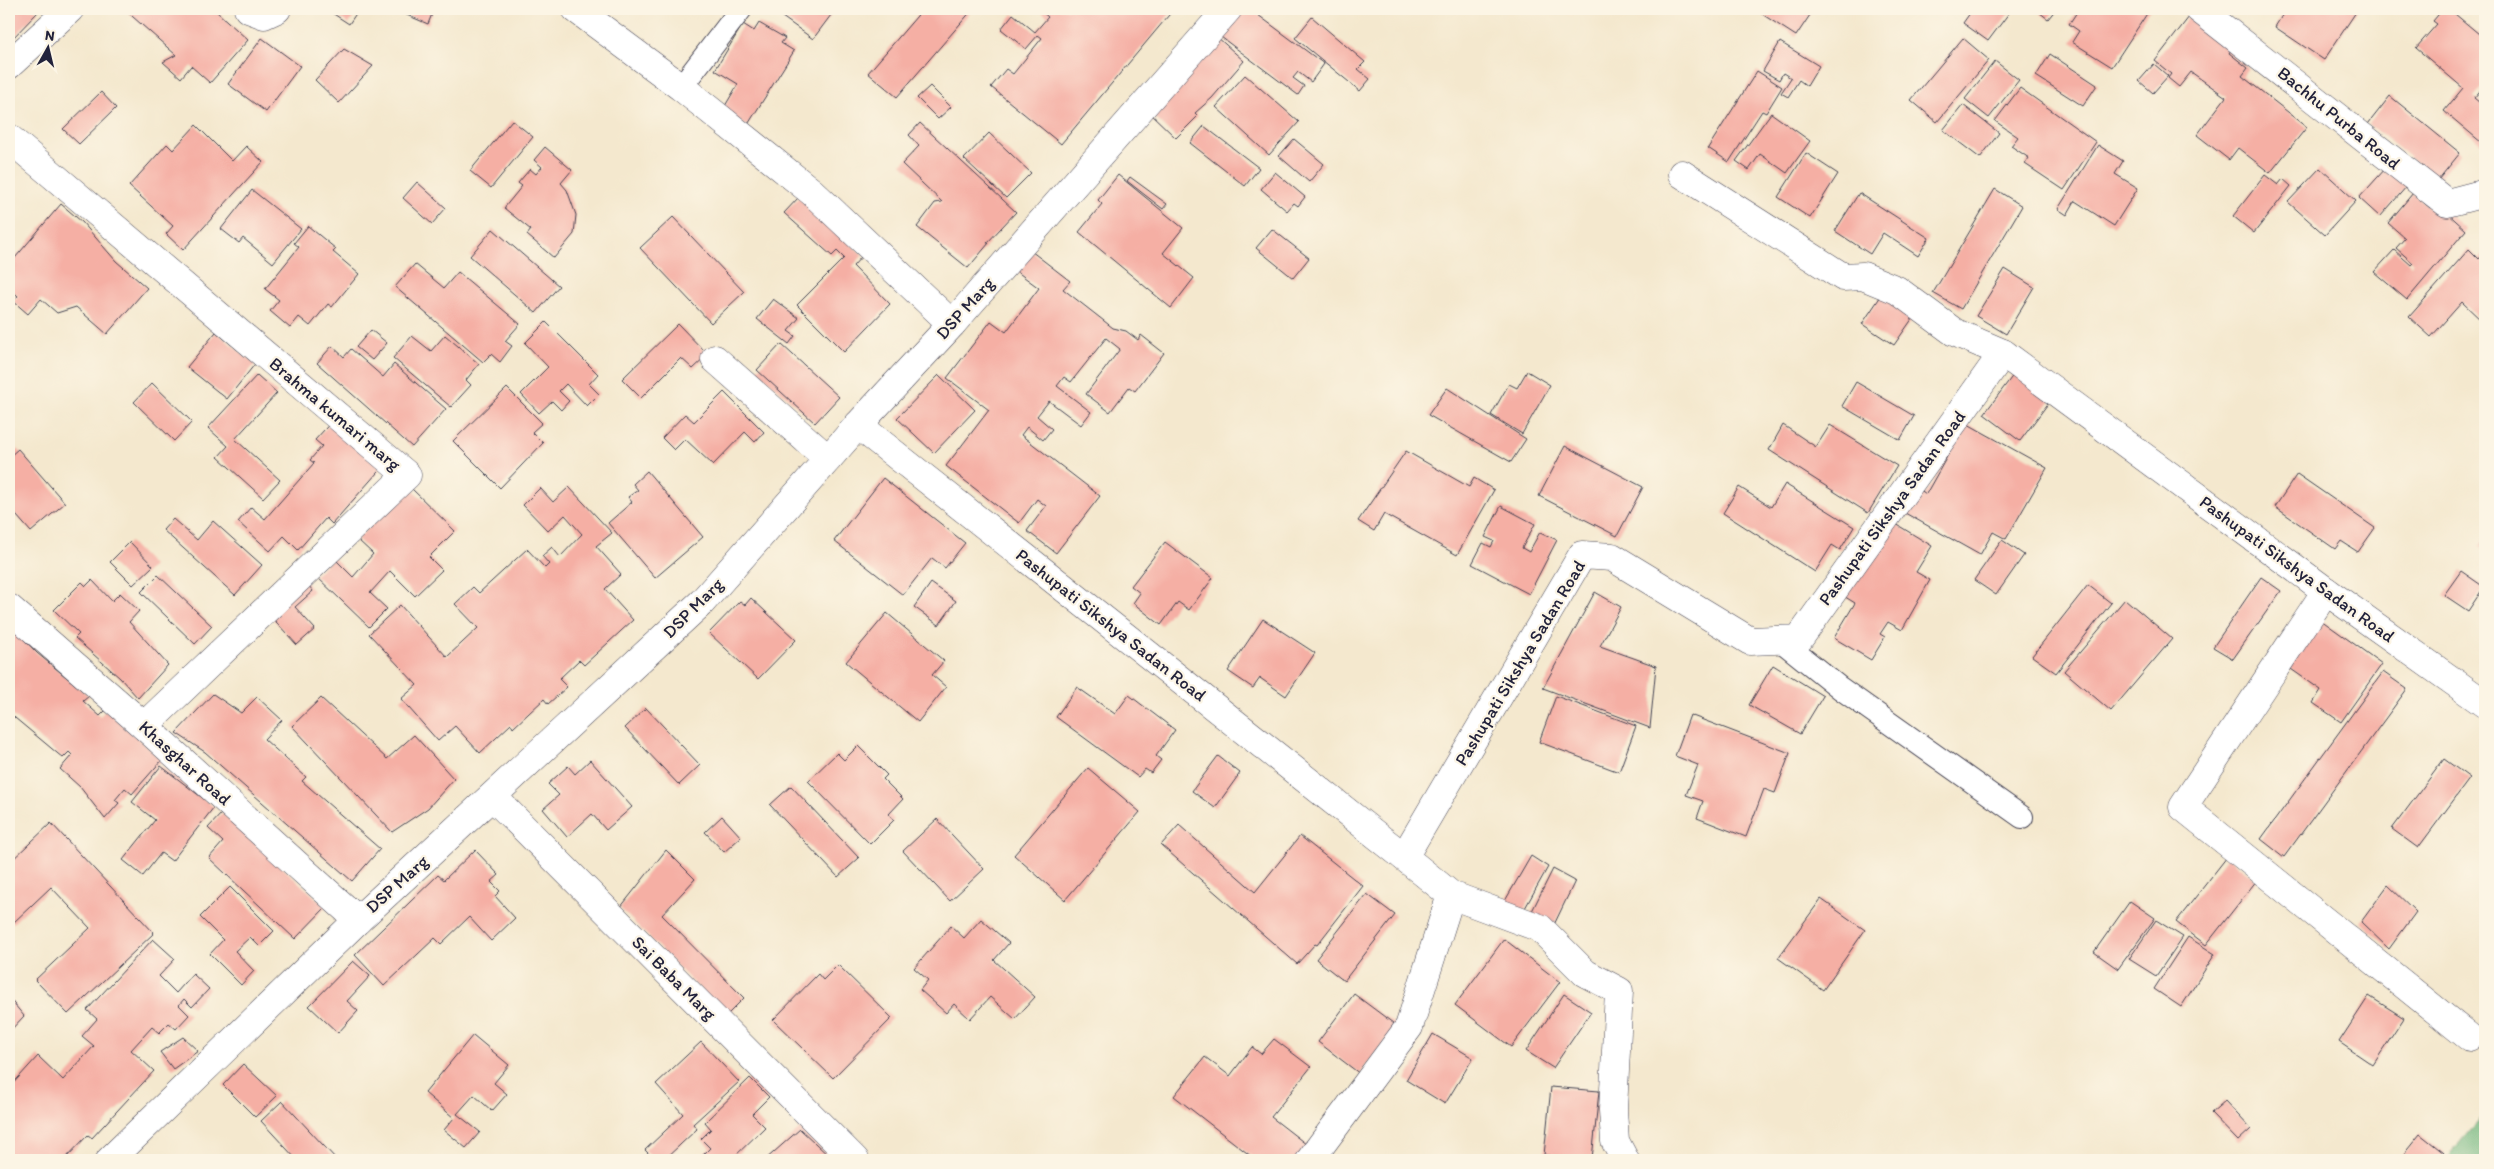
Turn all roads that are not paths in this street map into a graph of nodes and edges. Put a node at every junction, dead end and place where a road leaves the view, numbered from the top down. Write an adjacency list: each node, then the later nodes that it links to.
1 (70, 9): 8 (street)
2 (248, 9): 3 (street)
3 (277, 9)
4 (576, 9): 9 (street)
5 (740, 9): 9 (lane)
6 (1228, 9): 13 (street, DSP Marg)
7 (2199, 9): 12 (street, Bachhu Purba Road)
8 (9, 65)
9 (681, 87): 13 (street)
10 (9, 138): 22 (street, Brahma kumari marg)
11 (1682, 174): 14 (street)
12 (2485, 194)
13 (952, 324): 16 (street, DSP Marg)
14 (2003, 353): 18 (street, Pashupati Sikshya Sadan Road); 20 (street, Pashupati Sikshya Sadan Road)
15 (715, 359): 17 (street)
16 (858, 425): 17 (street, DSP Marg); 25 (street, Pashupati Sikshya Sadan Road)
17 (828, 460): 23 (street, DSP Marg)
18 (2326, 591): 21 (street, Pashupati Sikshya Sadan Road); 28 (street)
19 (9, 608): 22 (street, Khasghar Road)
20 (1780, 640): 24 (lane); 25 (street, Pashupati Sikshya Sadan Road)
21 (2485, 704)
22 (144, 726): 27 (street, Khasghar Road)
23 (493, 797): 27 (street, DSP Marg); 30 (street, Sai Baba Marg)
24 (2022, 816)
25 (1404, 857): 26 (street)
26 (1451, 895): 31 (street); 32 (street)
27 (358, 920): 29 (street, DSP Marg)
28 (2469, 1037)
29 (110, 1160)
30 (855, 1160)
31 (1310, 1160)
32 (1625, 1160)

